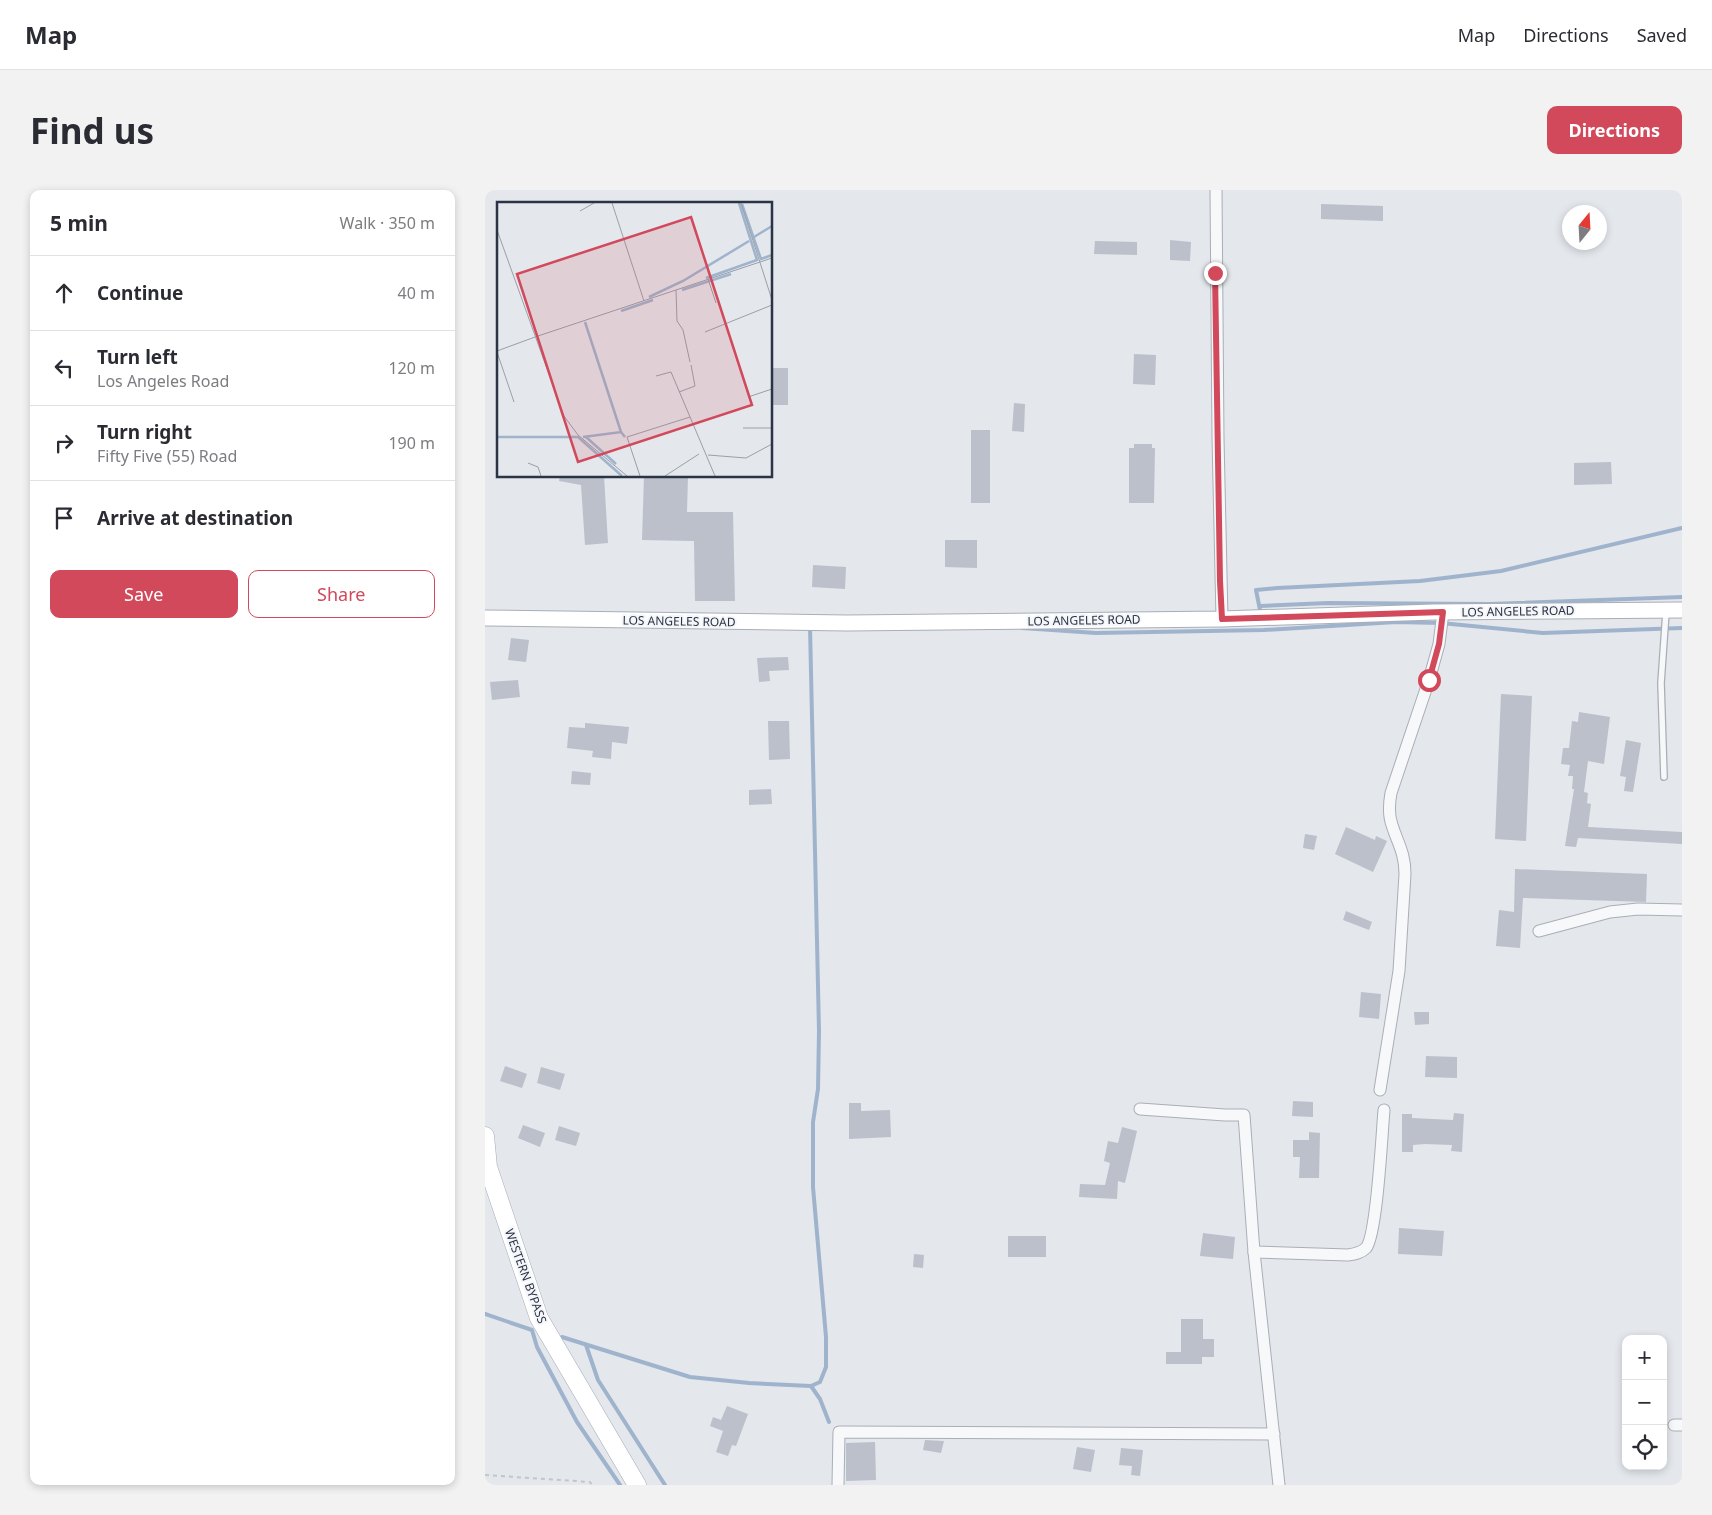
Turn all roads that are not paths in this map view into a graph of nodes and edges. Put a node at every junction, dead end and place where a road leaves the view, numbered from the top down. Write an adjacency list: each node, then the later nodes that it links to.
1 (1216, 190): 6 (street)
2 (1666, 610): 3 (main road, LOS ANGELES ROAD); 4 (main road, LOS ANGELES ROAD); 7 (lane)
3 (1682, 610)
4 (1443, 612): 6 (main road, LOS ANGELES ROAD); 10 (street)
5 (485, 618): 6 (main road, LOS ANGELES ROAD)
6 (1222, 619)
7 (1665, 777)
8 (1682, 910): 9 (street)
9 (1539, 930)
10 (1380, 1090)
11 (1140, 1109): 14 (street)
12 (1384, 1110): 14 (street)
13 (485, 1136): 16 (main road, WESTERN BYPASS)
14 (1254, 1252): 15 (street)
15 (1274, 1434): 17 (street); 18 (street)
16 (637, 1485)
17 (838, 1485)
18 (1279, 1485)

